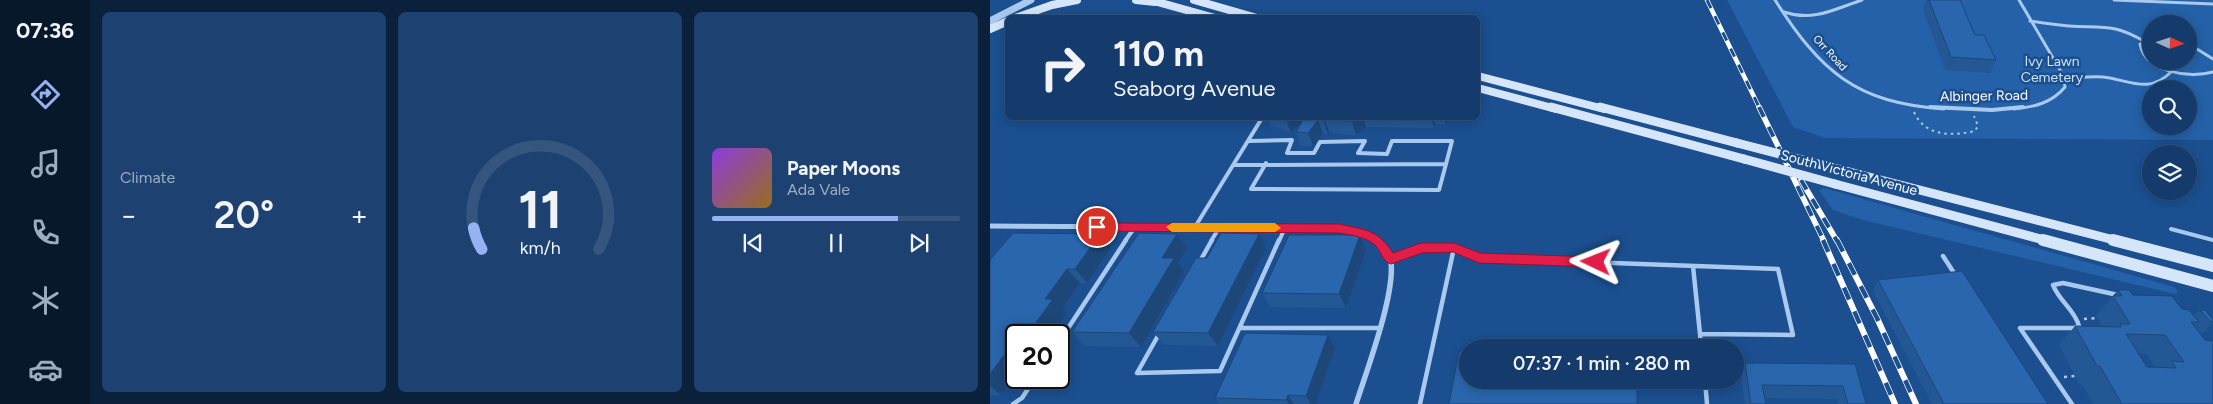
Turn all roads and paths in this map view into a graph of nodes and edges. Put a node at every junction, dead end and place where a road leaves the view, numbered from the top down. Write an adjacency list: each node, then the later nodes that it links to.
1 (1031, 0): 18 (street)
2 (1077, 0): 15 (main road)
3 (1136, 0): 12 (main road)
4 (1150, 0): 12 (main road)
5 (1194, 0): 17 (main road)
6 (1775, 0): 14 (lane, Orr Road)
7 (1862, 0): 14 (lane)
8 (2019, 0): 19 (lane)
9 (2114, 0): 11 (lane)
10 (2152, 0): 11 (lane)
11 (2147, 2): 13 (lane)
12 (1162, 3): 16 (main road)
13 (2213, 4)
14 (1781, 9): 35 (lane, Orr Road)
15 (1024, 15)
16 (1204, 15)
17 (1246, 15)
18 (990, 21)
19 (2030, 21): 22 (lane); 33 (lane)
20 (1005, 22): 21 (main road)
21 (990, 29)
22 (2142, 40)
23 (2142, 42): 27 (lane)
24 (2198, 49): 25 (lane)
25 (2208, 54): 26 (lane); 28 (lane)
26 (2213, 54)
27 (2142, 55)
28 (2213, 59)
29 (2169, 70): 30 (lane)
30 (2172, 71): 31 (lane); 33 (lane)
31 (2213, 72)
32 (1480, 77): 55 (main road, South Victoria Avenue, bridge)
33 (2064, 79): 36 (lane, Albinger Road)
34 (1480, 89): 58 (main road, South Victoria Avenue, bridge)
35 (1915, 106): 36 (lane, Albinger Road); 36 (path)
36 (1970, 110)
37 (1261, 120): 38 (lane)
38 (1249, 141): 40 (lane); 41 (lane)
39 (1266, 163): 40 (lane); 40 (lane); 41 (lane)
40 (1446, 164)
41 (1234, 165): 45 (lane)
42 (990, 226): 43 (street)
43 (1020, 226): 44 (street); 49 (lane)
44 (1135, 227): 45 (street); 62 (lane)
45 (1195, 227): 46 (street)
46 (1218, 228): 47 (street); 56 (lane)
47 (1285, 228): 53 (street); 64 (lane)
48 (2171, 229): 50 (lane)
49 (1014, 234)
50 (2213, 240)
51 (1454, 248): 53 (lane); 54 (lane); 72 (lane)
52 (1943, 256): 57 (lane)
53 (1391, 259): 63 (street)
54 (1693, 266): 66 (lane); 66 (lane)
55 (2213, 266)
56 (1194, 270)
57 (1959, 281)
58 (2213, 286)
59 (2120, 296): 74 (lane)
60 (2094, 318): 61 (path)
61 (2098, 318)
62 (1070, 325)
63 (1379, 326): 64 (lane); 71 (street)
64 (1240, 328): 65 (lane)
65 (1161, 330)
66 (1700, 334): 67 (lane)
67 (1700, 339)
68 (1028, 389): 70 (lane)
69 (1706, 389): 73 (lane)
70 (1013, 404)
71 (1356, 404)
72 (1420, 404)
73 (1707, 404)
74 (2072, 404)

